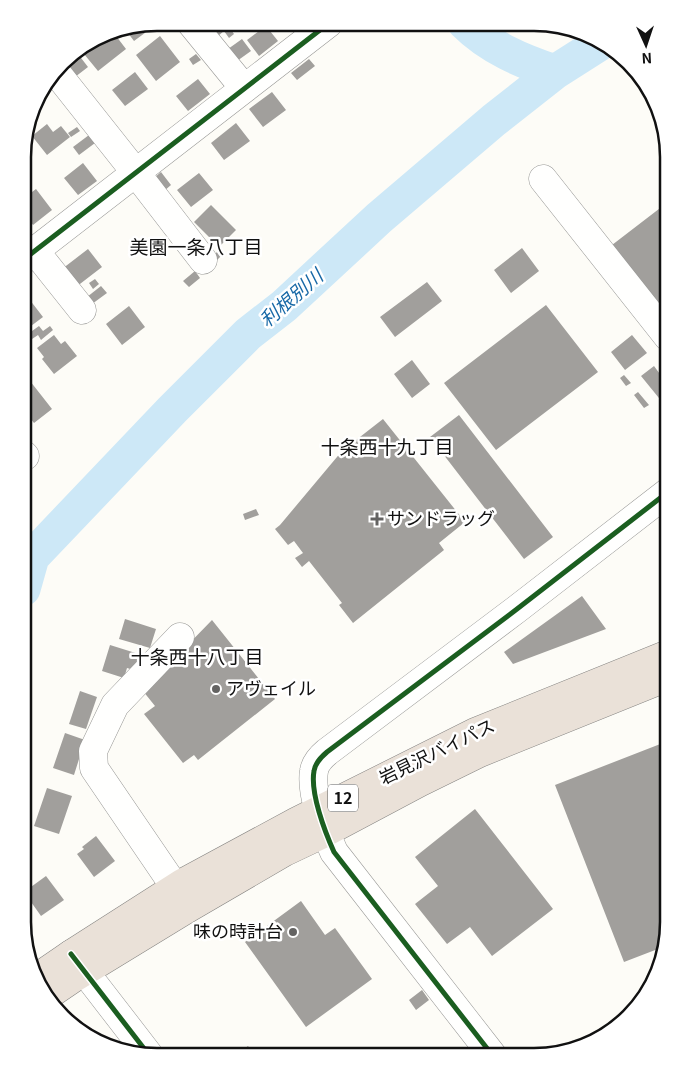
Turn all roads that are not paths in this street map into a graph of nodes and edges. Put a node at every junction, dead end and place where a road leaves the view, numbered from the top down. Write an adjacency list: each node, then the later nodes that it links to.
1 (198, 32): 4 (street)
2 (318, 32): 4 (street)
3 (60, 77): 5 (street)
4 (244, 88): 5 (street)
5 (136, 173): 7 (street); 9 (street)
6 (543, 179): 11 (street)
7 (31, 250)
8 (31, 255): 10 (street)
9 (203, 260)
10 (82, 310)
11 (660, 327)
12 (660, 498): 16 (street)
13 (180, 637): 17 (street)
14 (659, 657): 16 (highway, 岩見沢バイパス / 12)
15 (659, 681): 16 (highway, 岩見沢バイパス / 12)
16 (322, 821): 17 (highway, 岩見沢バイパス / 12); 22 (street)
17 (181, 898): 18 (highway, 岩見沢バイパス / 12)
18 (78, 963): 19 (highway, 岩見沢バイパス / 12); 20 (highway, 岩見沢バイパス / 12); 21 (street)
19 (43, 975)
20 (52, 991)
21 (143, 1047)
22 (478, 1048)

